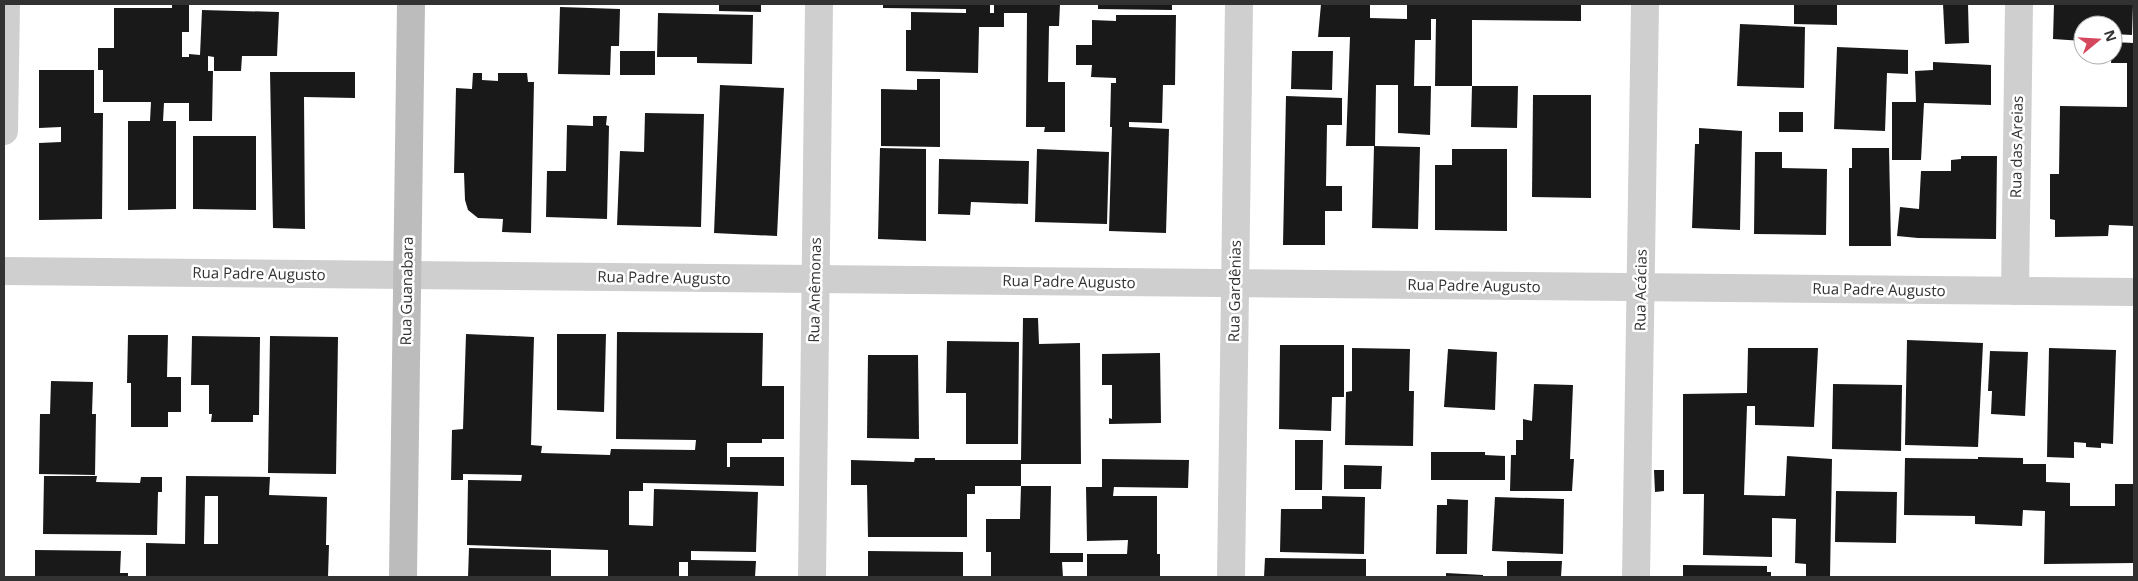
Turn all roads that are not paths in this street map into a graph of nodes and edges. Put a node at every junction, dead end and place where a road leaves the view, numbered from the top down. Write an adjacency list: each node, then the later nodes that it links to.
1 (6, 4): 7 (street)
2 (411, 4): 9 (main road, Rua Guanabara)
3 (819, 4): 10 (street, Rua Anêmonas)
4 (1239, 4): 11 (street, Rua Gardênias)
5 (1645, 4): 12 (street, Rua Acácias)
6 (2019, 4): 13 (street, Rua das Areias)
7 (4, 131)
8 (4, 272): 9 (street, Rua Padre Augusto)
9 (407, 275): 10 (street, Rua Padre Augusto); 15 (main road, Rua Guanabara)
10 (816, 279): 11 (street, Rua Padre Augusto); 16 (street, Rua Anêmonas)
11 (1235, 283): 12 (street, Rua Padre Augusto); 17 (street, Rua Gardênias)
12 (1641, 287): 13 (street, Rua Padre Augusto); 18 (street, Rua Acácias)
13 (2014, 291): 14 (street, Rua Padre Augusto)
14 (2134, 292)
15 (402, 577)
16 (812, 577)
17 (1231, 577)
18 (1636, 577)

